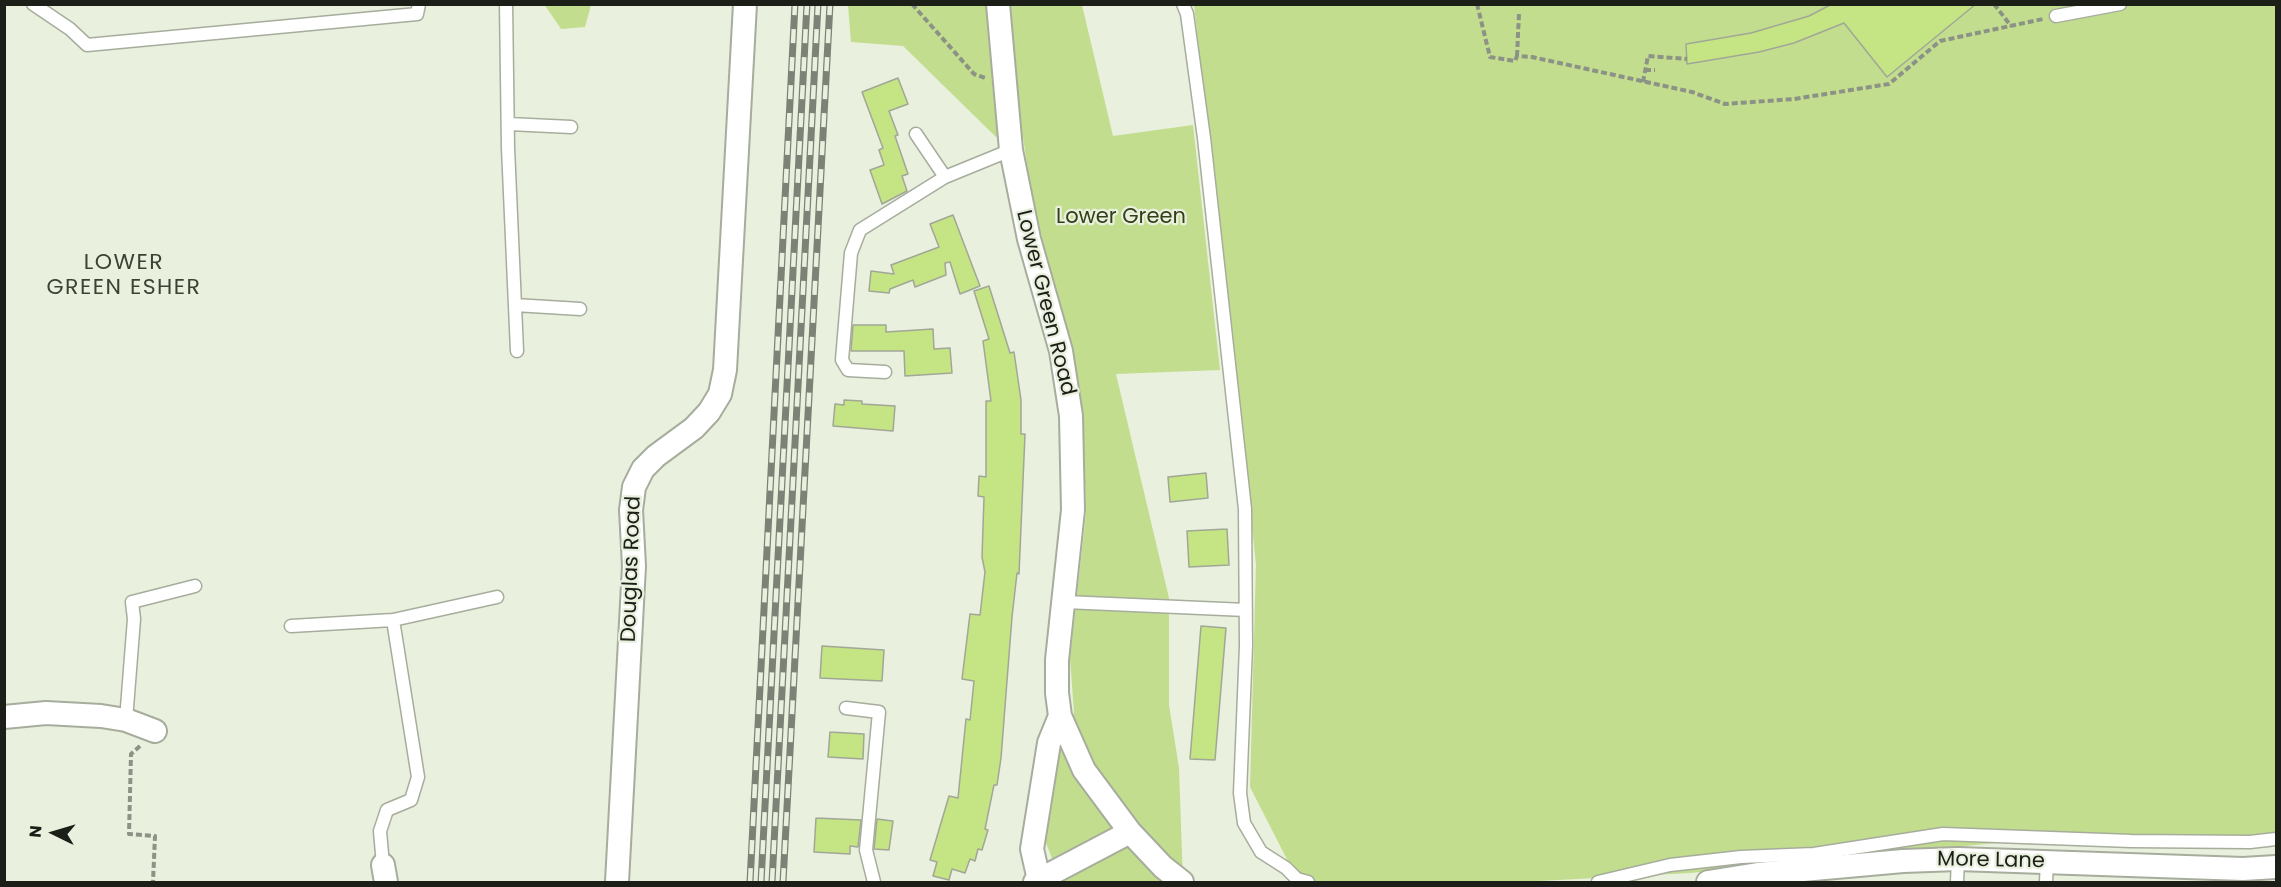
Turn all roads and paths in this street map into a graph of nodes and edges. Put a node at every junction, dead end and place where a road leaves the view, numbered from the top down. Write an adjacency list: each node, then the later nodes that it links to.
1 (33, 4): 2 (lane)
2 (419, 4)
3 (506, 4): 20 (lane)
4 (745, 4): 50 (street, Douglas Road)
5 (912, 4): 19 (path)
6 (998, 4): 19 (street, Lower Green Road)
7 (1183, 4): 32 (lane)
8 (1477, 4): 14 (path)
9 (1994, 4): 13 (path)
10 (2120, 4): 12 (lane)
11 (1519, 14): 14 (path)
12 (2056, 16): 13 (path)
13 (2011, 26): 18 (path)
14 (1517, 56): 18 (path)
15 (1687, 59): 16 (path)
16 (1645, 70): 17 (path); 18 (path)
17 (1656, 70)
18 (1643, 82)
19 (1004, 84): 23 (street, Lower Green Road)
20 (509, 124): 21 (lane); 25 (lane)
21 (571, 127)
22 (916, 134): 24 (lane)
23 (1011, 150): 24 (lane); 31 (street, Lower Green Road)
24 (945, 177): 28 (lane)
25 (515, 305): 26 (lane); 27 (lane)
26 (580, 309)
27 (517, 351)
28 (885, 372)
29 (195, 586): 38 (lane)
30 (497, 597): 33 (lane)
31 (1065, 602): 32 (lane); 36 (street)
32 (1246, 610): 53 (lane)
33 (393, 620): 34 (lane); 45 (lane)
34 (291, 626)
35 (846, 708): 51 (lane)
36 (1060, 716): 40 (street); 48 (street)
37 (4, 717): 38 (street)
38 (126, 720): 39 (street)
39 (155, 731): 49 (path)
40 (1130, 832): 48 (street); 52 (street)
41 (2277, 839): 54 (lane)
42 (1958, 859): 44 (street, More Lane); 47 (street, More Lane); 56 (lane)
43 (2277, 867): 46 (street, More Lane)
44 (2047, 872): 46 (street, More Lane)
45 (385, 874)
46 (2243, 876)
47 (1759, 878): 55 (street, More Lane)
48 (1037, 881)
49 (153, 882)
50 (616, 882)
51 (873, 882)
52 (1182, 882)
53 (1308, 882)
54 (1598, 882)
55 (1708, 882)
56 (1957, 882)

